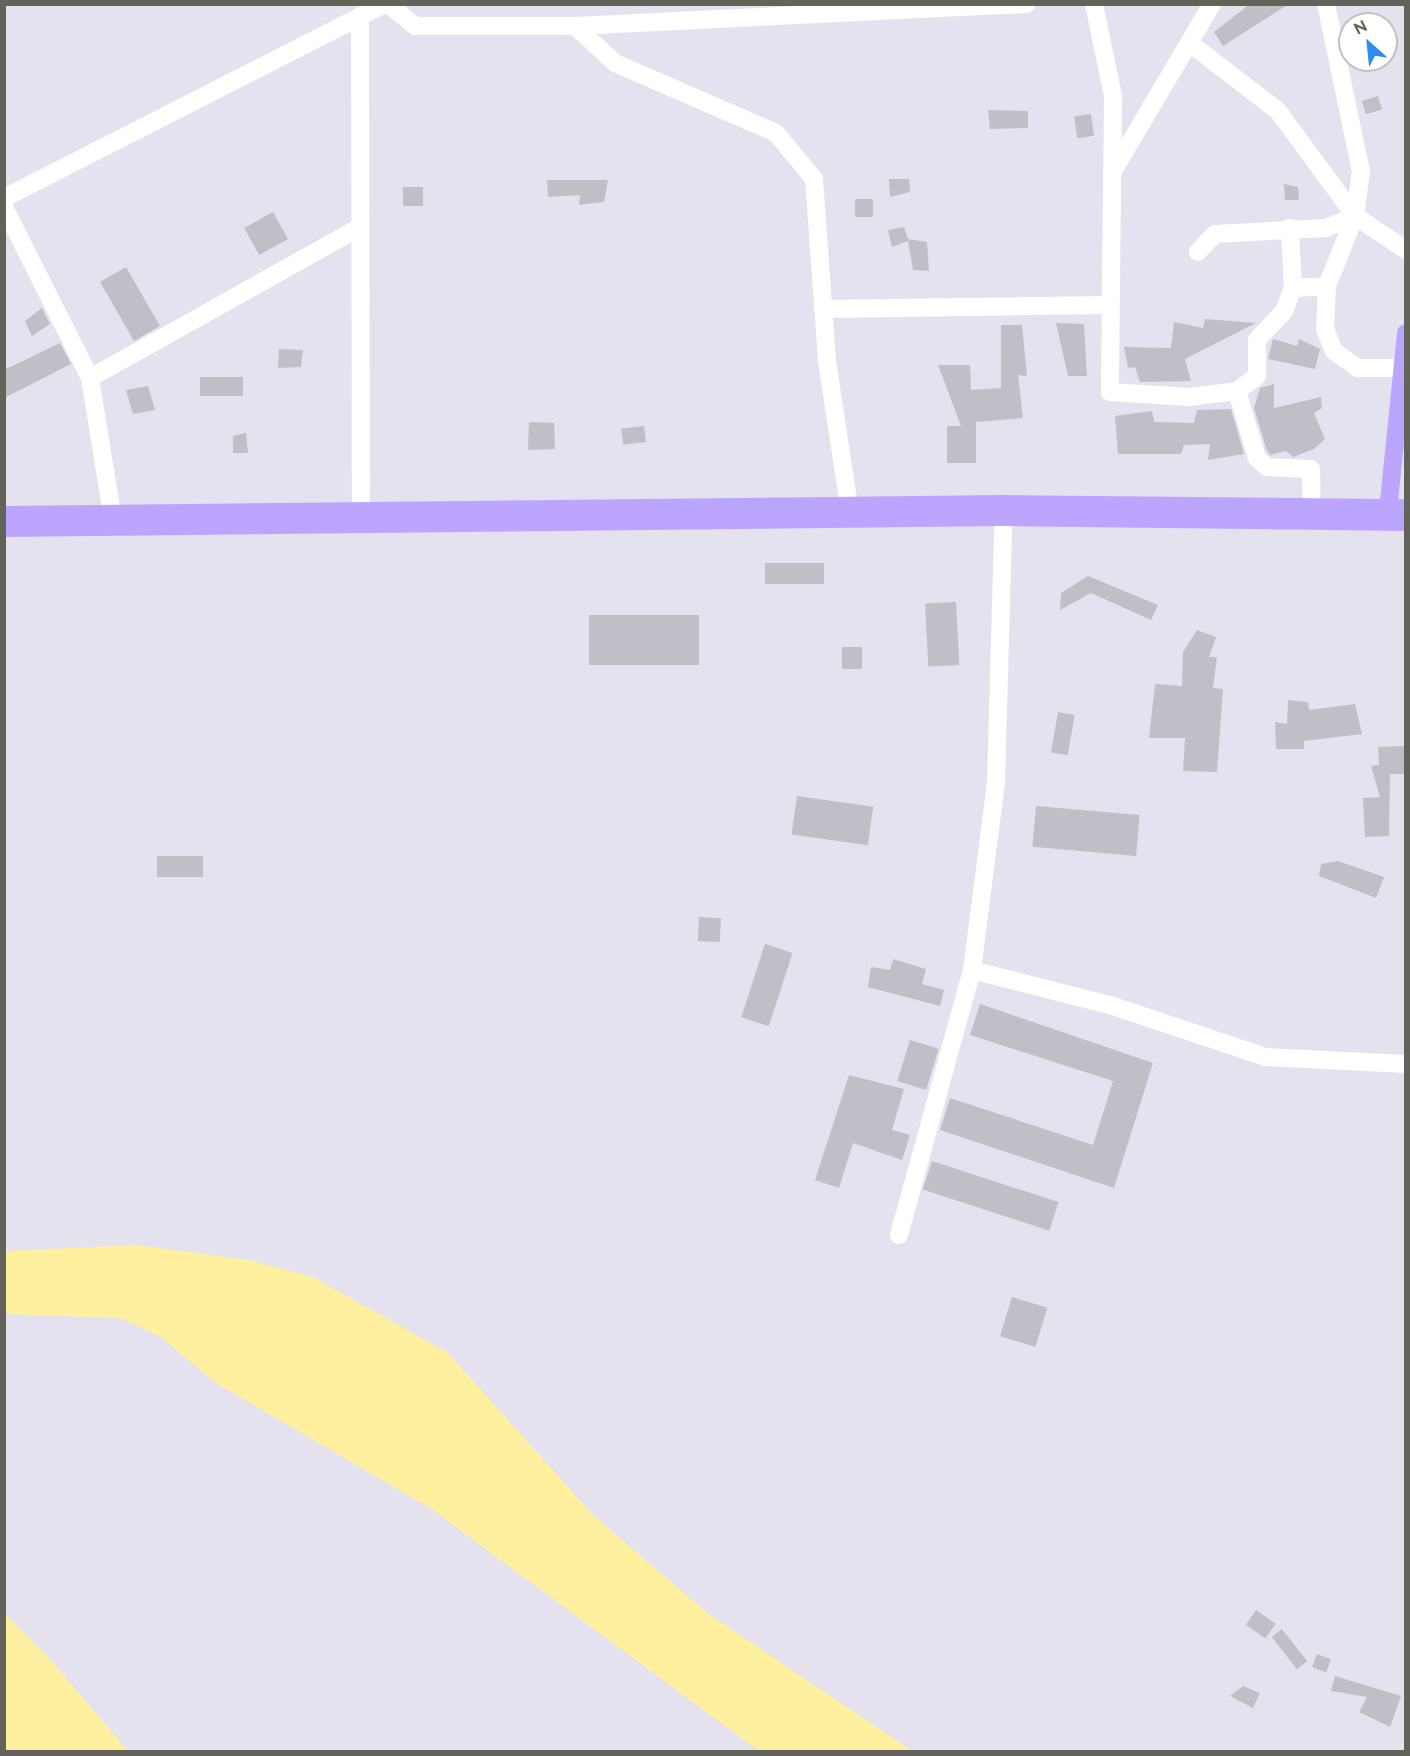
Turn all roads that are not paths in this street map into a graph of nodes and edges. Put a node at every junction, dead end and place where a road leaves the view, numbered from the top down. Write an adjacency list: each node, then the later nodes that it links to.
1 (386, 4): 7 (street); 9 (street)
2 (690, 4): 8 (street)
3 (1026, 4): 8 (street)
4 (1095, 4): 11 (street)
5 (1212, 4): 10 (street)
6 (1326, 4): 14 (street)
7 (360, 16): 12 (street); 16 (street)
8 (702, 21): 9 (street)
9 (576, 26): 22 (street)
10 (1191, 44): 11 (street); 14 (street)
11 (1112, 174): 21 (street)
12 (4, 198)
13 (4, 207): 25 (street)
14 (1355, 216): 15 (street); 17 (street); 19 (street)
15 (1290, 228): 18 (street); 20 (street)
16 (357, 229): 25 (street); 28 (street)
17 (1406, 250)
18 (1198, 252)
19 (1327, 286): 20 (street); 24 (street)
20 (1293, 288): 26 (street)
21 (1109, 305): 22 (street); 26 (street)
22 (823, 309): 30 (street)
23 (1406, 333): 24 (main road)
24 (1402, 368): 31 (main road)
25 (90, 378): 33 (street)
26 (1237, 391): 27 (street)
27 (1312, 508): 29 (main road); 31 (main road)
28 (361, 510): 30 (main road); 33 (main road)
29 (1004, 510): 30 (main road); 31 (main road); 36 (street)
30 (850, 512): 35 (main road)
31 (1394, 513): 34 (main road)
32 (4, 514): 33 (main road)
33 (111, 514)
34 (1406, 522)
35 (4, 528)
36 (972, 970): 37 (street); 38 (street)
37 (1406, 1064)
38 (899, 1234)

